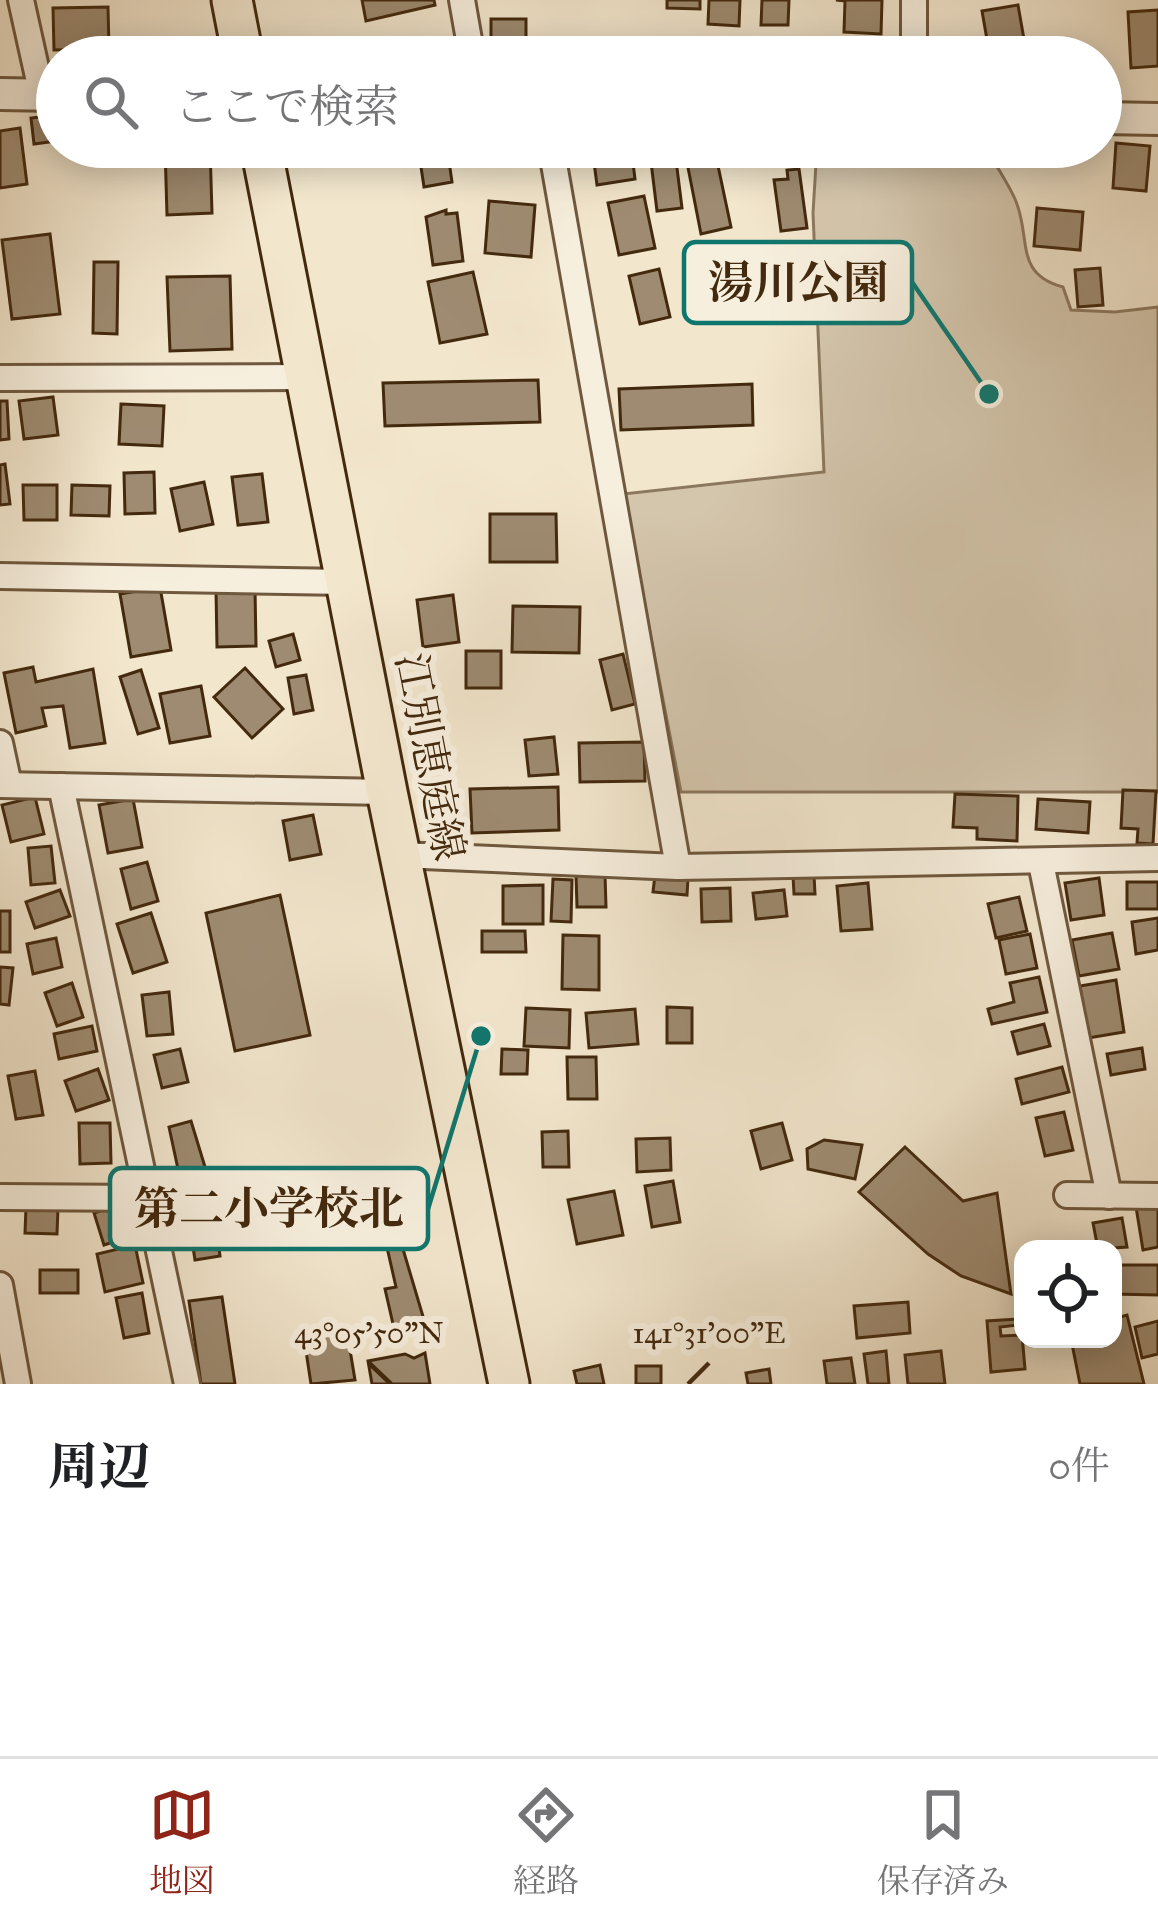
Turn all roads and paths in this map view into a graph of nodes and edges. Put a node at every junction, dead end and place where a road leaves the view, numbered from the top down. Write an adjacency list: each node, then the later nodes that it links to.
1 (21, 0): 8 (street)
2 (232, 0): 5 (main road)
3 (462, 0): 6 (street)
4 (914, 0): 7 (street)
5 (239, 36)
6 (468, 36)
7 (914, 36)
8 (36, 49)
9 (0, 94): 10 (street)
10 (36, 95)
11 (1122, 118): 12 (street)
12 (1158, 119)
13 (265, 168): 15 (main road, 江別恵庭線)
14 (555, 168): 26 (street)
15 (305, 377): 16 (street); 18 (main road, 江別恵庭線)
16 (0, 378)
17 (0, 576): 18 (street)
18 (347, 582): 22 (main road, 江別恵庭線)
19 (0, 743): 20 (street)
20 (4, 785): 21 (street)
21 (61, 786): 22 (street); 31 (street)
22 (387, 792): 23 (main road, 江別恵庭線)
23 (400, 855): 26 (street); 35 (main road, 江別恵庭線)
24 (1158, 858): 25 (street)
25 (1041, 863): 26 (street); 28 (street)
26 (678, 867)
27 (1067, 1195): 28 (street)
28 (1109, 1196): 29 (street)
29 (1158, 1196)
30 (0, 1197): 31 (street)
31 (148, 1198): 34 (street)
32 (0, 1286): 33 (street)
33 (18, 1384)
34 (187, 1384)
35 (509, 1384)

